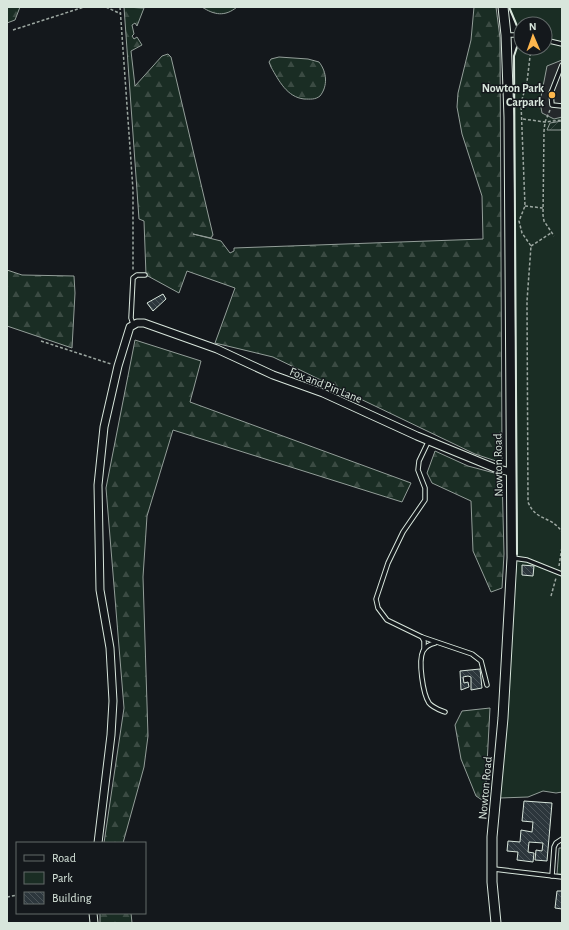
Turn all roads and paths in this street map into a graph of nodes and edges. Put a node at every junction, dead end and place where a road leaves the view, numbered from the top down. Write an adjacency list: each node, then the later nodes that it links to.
1 (84, 7): 6 (path)
2 (106, 7): 5 (path)
3 (120, 7): 5 (path)
4 (503, 7): 7 (street, Nowton Road)
5 (121, 14): 22 (path)
6 (13, 30)
7 (506, 35): 8 (lane); 27 (street, Nowton Road)
8 (513, 35)
9 (530, 56): 13 (path)
10 (562, 65): 11 (lane)
11 (552, 105): 12 (lane); 15 (path)
12 (562, 106)
13 (523, 119): 15 (path); 16 (path)
14 (562, 120): 15 (path)
15 (545, 122): 17 (path)
16 (525, 206): 17 (path); 20 (path)
17 (543, 208): 18 (path)
18 (552, 232): 19 (path); 20 (path)
19 (554, 236)
20 (531, 246): 28 (path)
21 (145, 275): 22 (lane)
22 (133, 278): 23 (lane)
23 (133, 324): 25 (street); 26 (street, Fox and Pin Lane)
24 (41, 341): 25 (path)
25 (119, 363): 37 (street)
26 (429, 440): 27 (street, Fox and Pin Lane); 31 (lane)
27 (510, 472): 29 (street, Nowton Road)
28 (562, 532)
29 (512, 558): 30 (lane); 38 (street, Nowton Road)
30 (562, 574)
31 (422, 637): 32 (lane); 33 (lane)
32 (436, 642): 33 (lane); 34 (lane)
33 (424, 650): 35 (lane)
34 (487, 686)
35 (445, 712)
36 (562, 839): 39 (lane)
37 (98, 842)
38 (492, 869): 39 (lane); 41 (street, Nowton Road)
39 (552, 876): 40 (lane)
40 (562, 877)
41 (496, 923)

